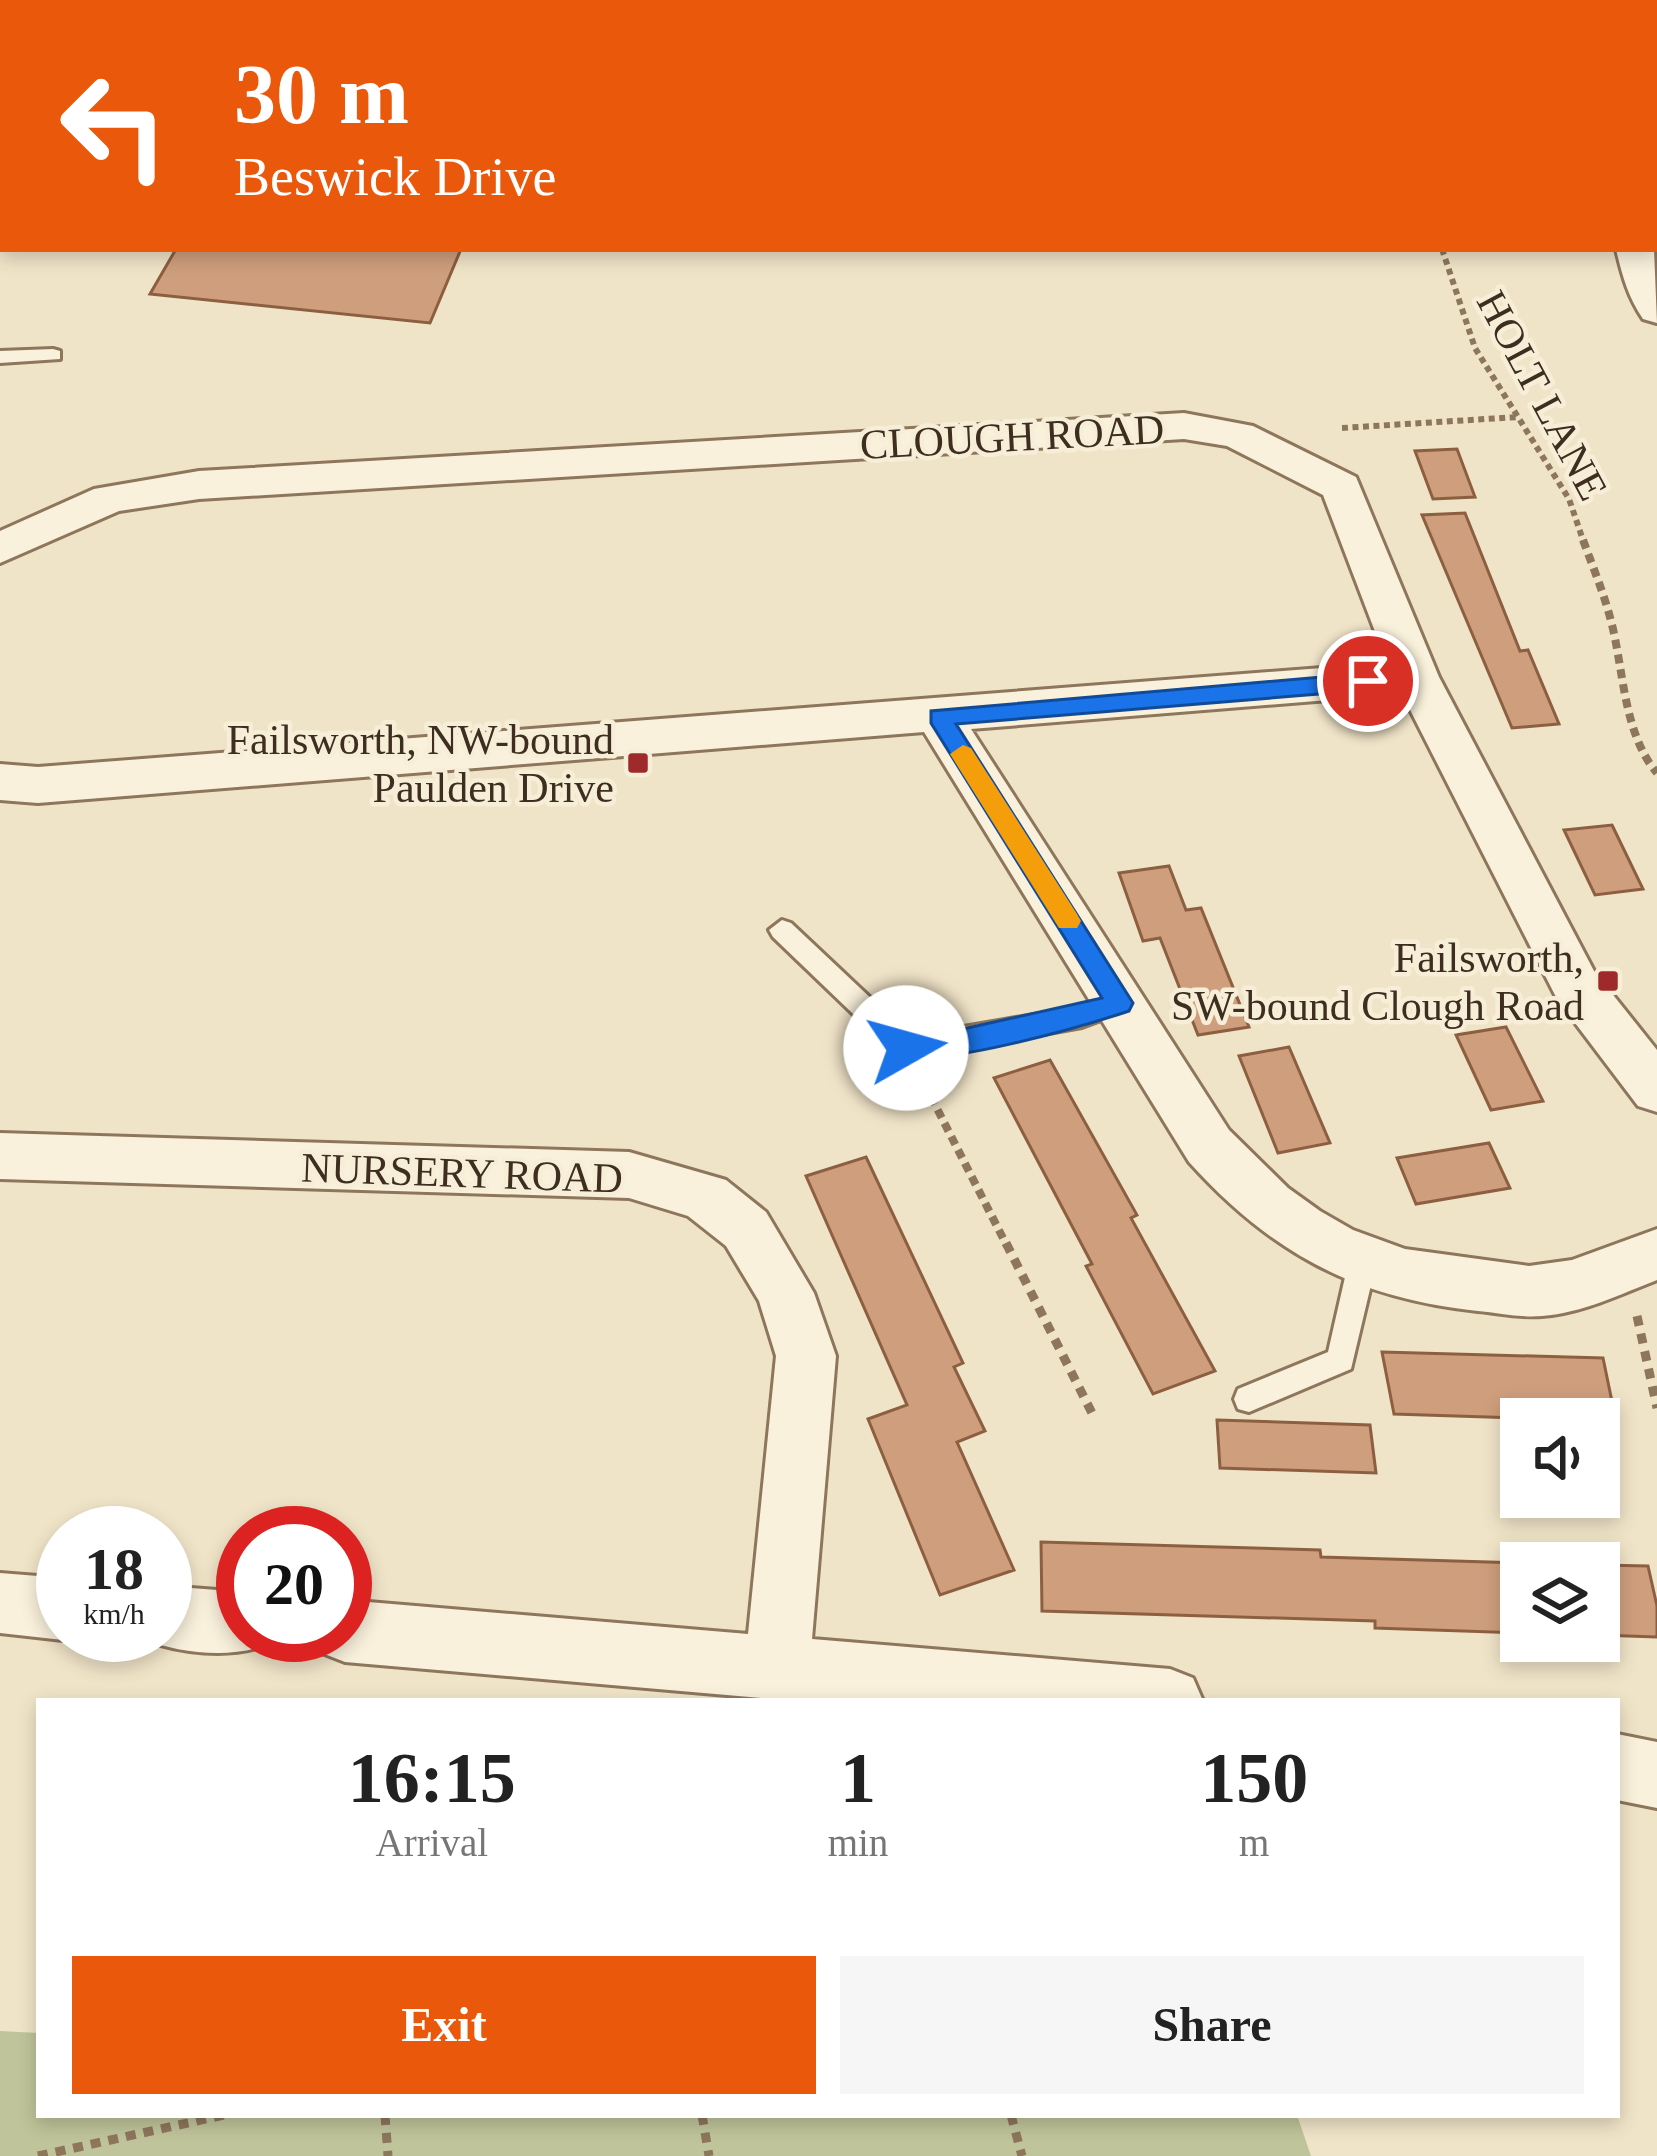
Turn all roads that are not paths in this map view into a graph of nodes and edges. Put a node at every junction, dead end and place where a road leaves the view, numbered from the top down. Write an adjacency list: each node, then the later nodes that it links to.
1 (1636, 252): 2 (street)
2 (1657, 311)
3 (53, 355): 4 (lane)
4 (0, 357)
5 (0, 548): 6 (street, CLOUGH ROAD)
6 (1416, 677): 7 (street); 11 (street, CLOUGH ROAD)
7 (939, 717): 8 (street); 10 (street)
8 (0, 782)
9 (782, 930): 10 (lane)
10 (1119, 1003): 14 (street)
11 (1657, 1090)
12 (0, 1156): 19 (street, NURSERY ROAD)
13 (1657, 1254): 14 (street)
14 (1362, 1264): 15 (lane)
15 (1249, 1399)
16 (0, 1604): 17 (street)
17 (36, 1607)
18 (372, 1633): 19 (street)
19 (777, 1666): 20 (street)
20 (1136, 1698)
21 (1620, 1768): 22 (street)
22 (1657, 1775)

